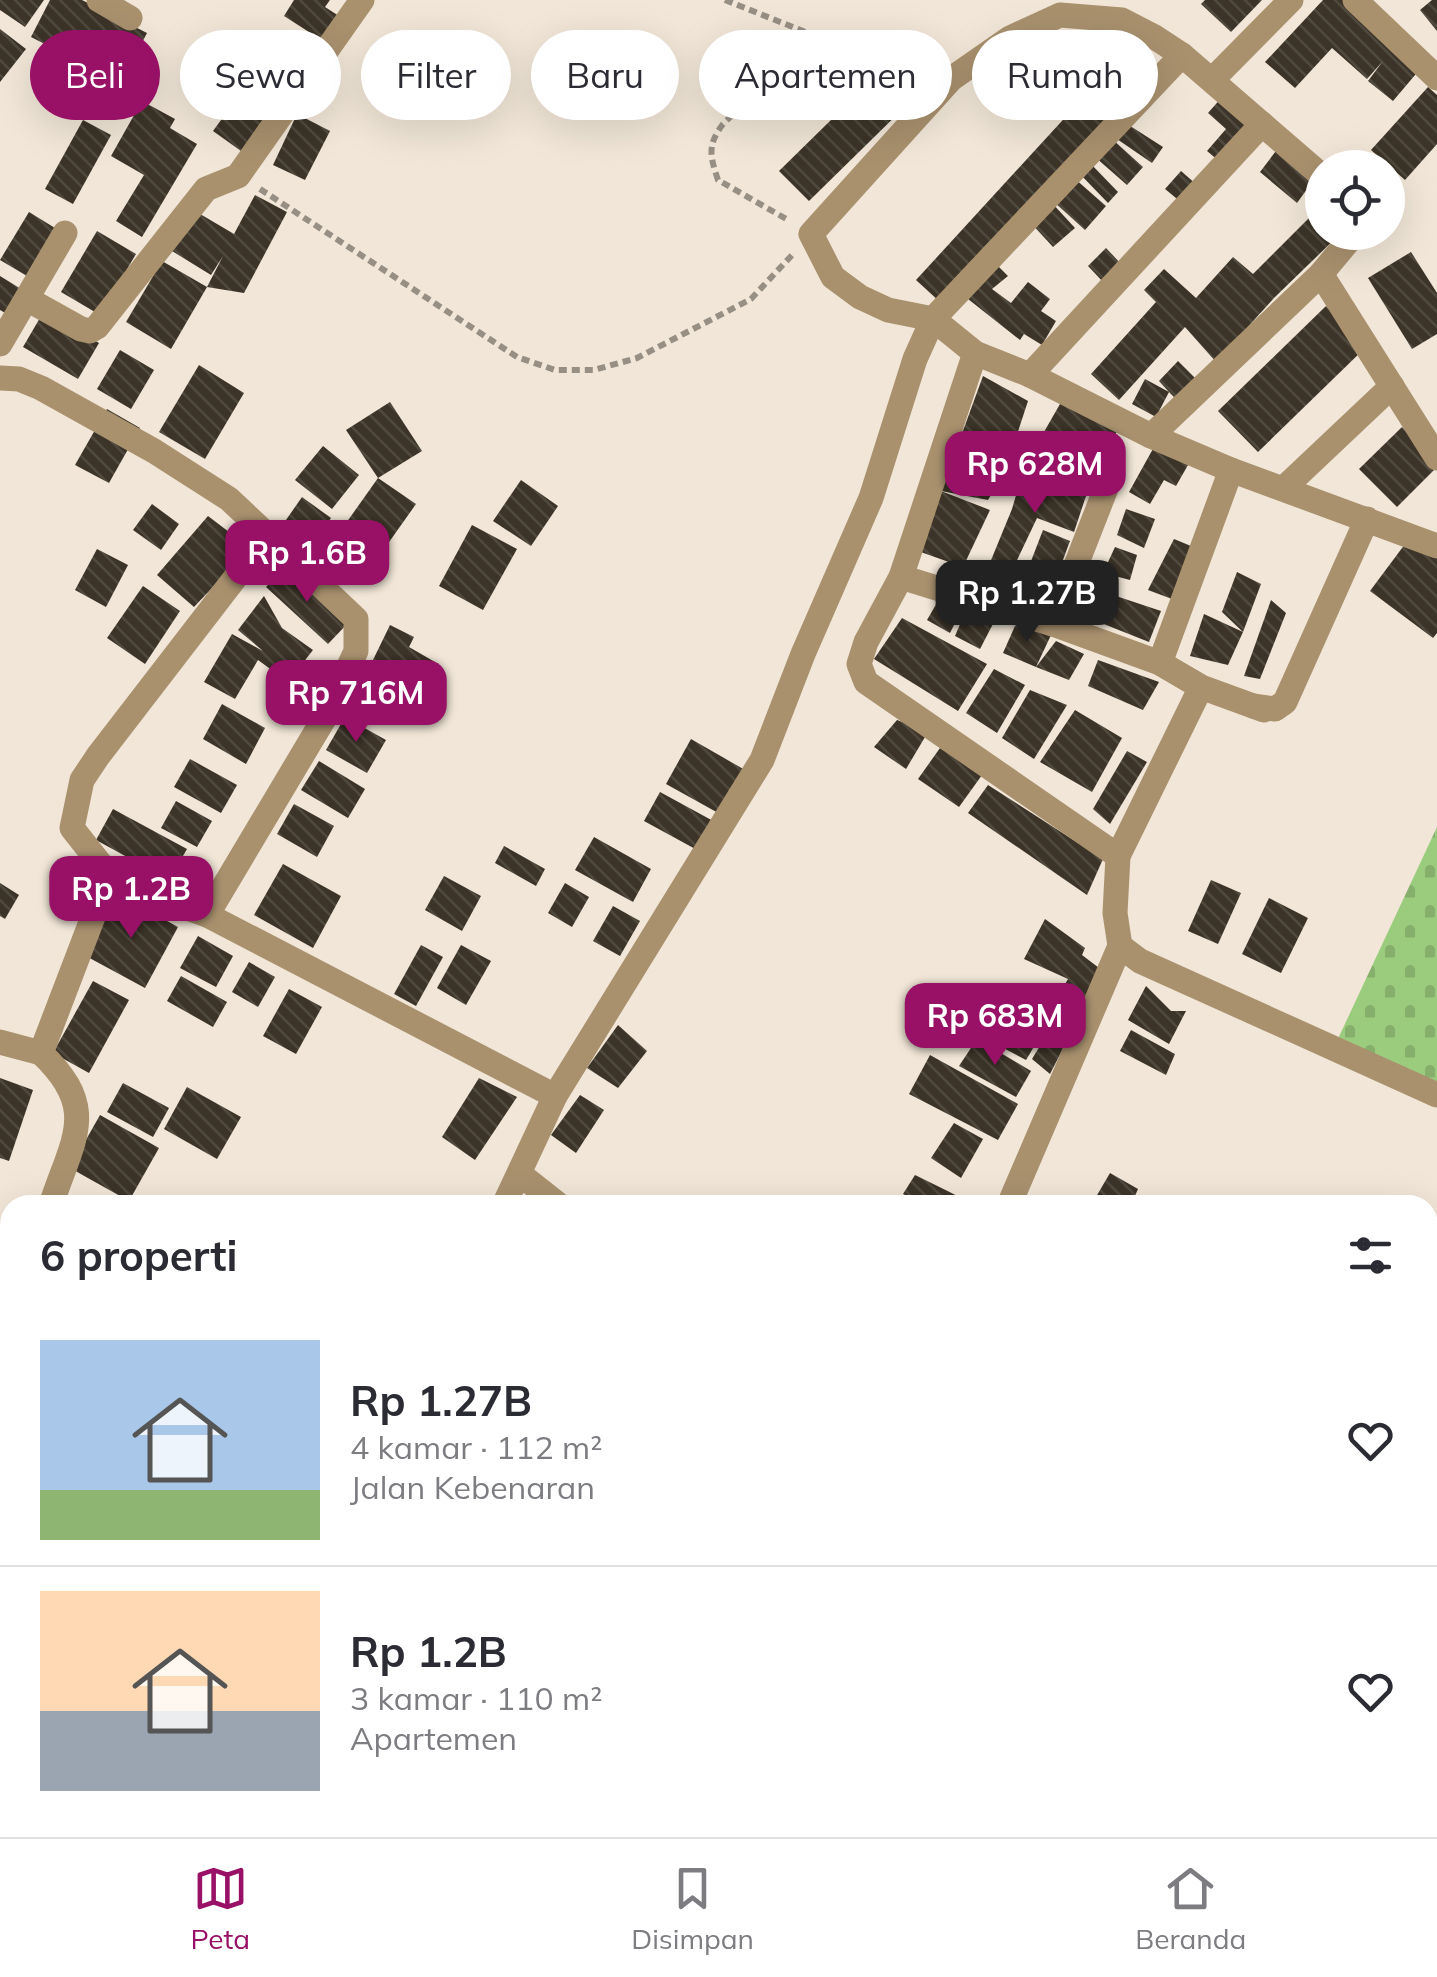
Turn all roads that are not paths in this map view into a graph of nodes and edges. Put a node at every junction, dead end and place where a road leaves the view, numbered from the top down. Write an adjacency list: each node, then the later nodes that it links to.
1 (99, 0): 5 (street)
2 (362, 0): 14 (street)
3 (1290, 0): 8 (street)
4 (1355, 0): 7 (street)
5 (130, 18)
6 (1182, 55): 8 (street); 15 (street); 15 (street)
7 (1437, 78)
8 (1212, 80): 9 (street)
9 (1262, 124): 10 (street); 18 (street)
10 (1305, 161)
11 (64, 233): 14 (street)
12 (1341, 250): 13 (street)
13 (1322, 274): 20 (street); 21 (street)
14 (27, 299): 16 (street)
15 (933, 319): 17 (street); 40 (street)
16 (0, 344)
17 (976, 354): 18 (street); 29 (street)
18 (1030, 375): 21 (street)
19 (0, 378): 27 (street)
20 (1392, 386): 22 (street); 25 (street)
21 (1151, 436): 23 (street)
22 (1437, 458)
23 (1232, 470): 25 (street); 31 (street)
24 (1112, 474): 30 (street)
25 (1284, 488): 26 (street)
26 (1367, 519): 28 (street); 32 (street)
27 (269, 534): 34 (street); 35 (street)
28 (1437, 546)
29 (901, 577): 30 (street); 33 (street)
30 (1052, 624): 31 (street)
31 (1160, 663): 32 (street)
32 (1201, 687): 33 (street)
33 (1118, 856): 36 (street)
34 (108, 875): 35 (street); 38 (street)
35 (206, 915): 40 (street)
36 (1120, 946): 39 (street); 45 (street)
37 (0, 1042): 38 (street)
38 (41, 1053): 42 (street)
39 (1437, 1095)
40 (555, 1096): 41 (street)
41 (521, 1175): 43 (street); 44 (street)
42 (54, 1195)
43 (510, 1195)
44 (546, 1195)
45 (1013, 1195)

